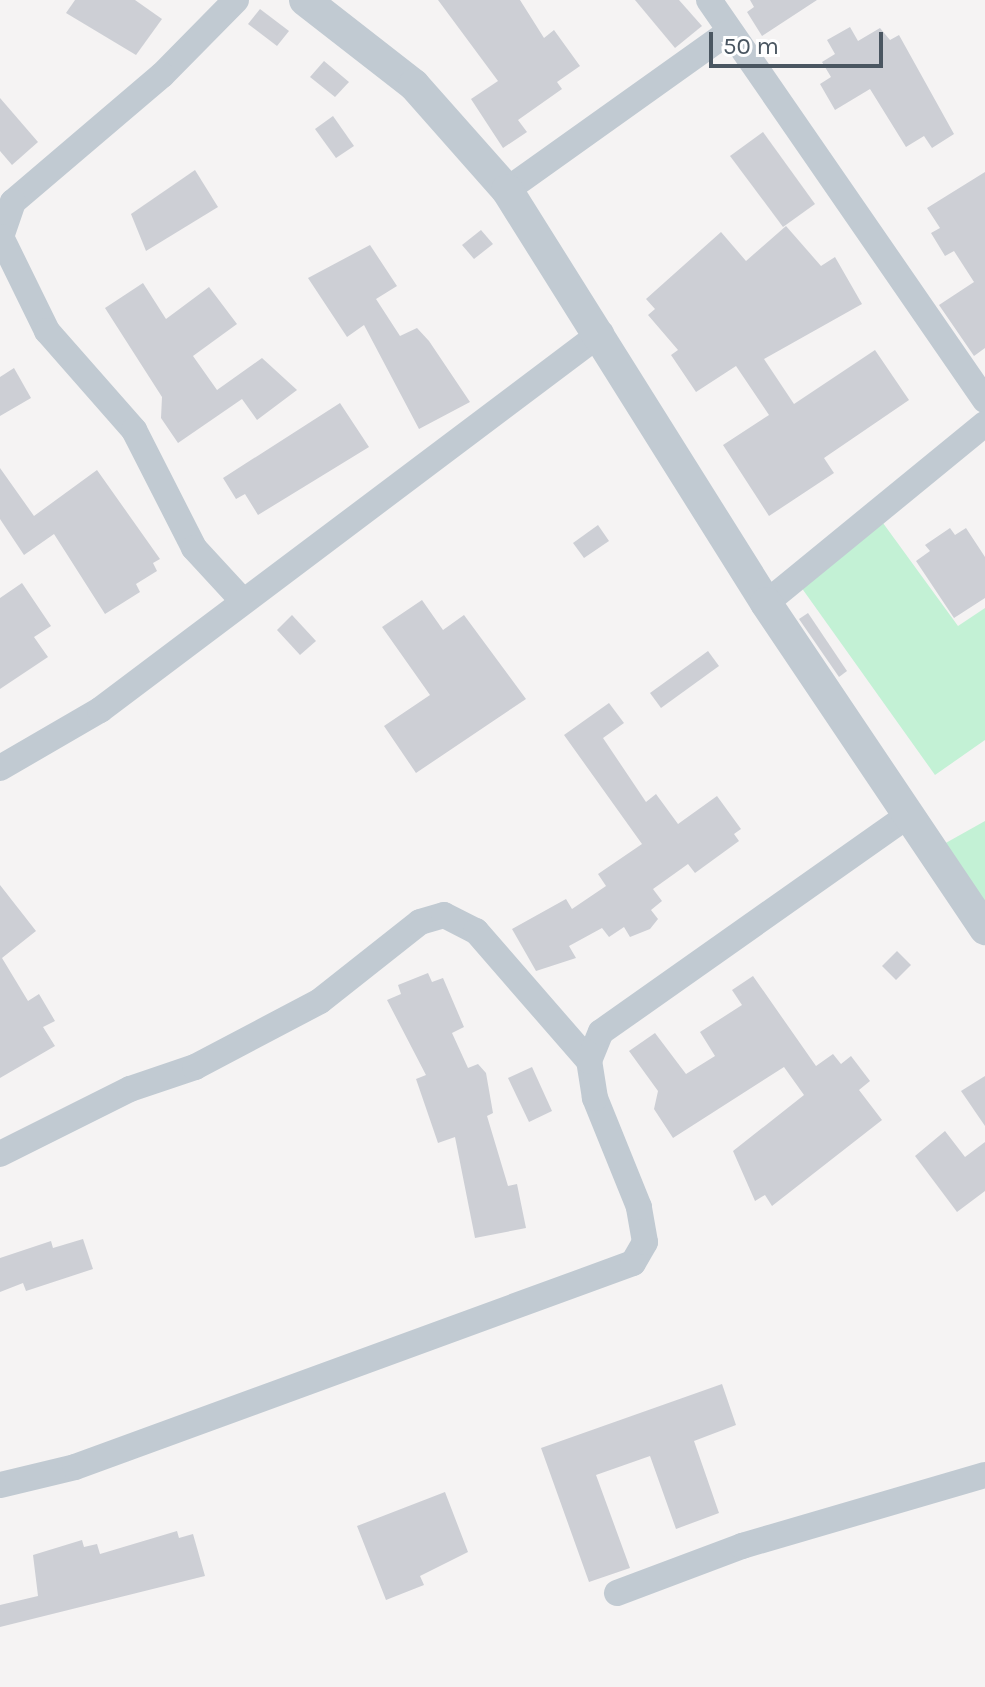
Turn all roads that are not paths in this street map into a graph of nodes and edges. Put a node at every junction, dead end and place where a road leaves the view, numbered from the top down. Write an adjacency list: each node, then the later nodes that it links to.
1 (236, 0): 6 (street)
2 (305, 0): 5 (street)
3 (709, 0): 4 (street)
4 (727, 33): 5 (street); 9 (street)
5 (507, 190): 8 (street)
6 (7, 205): 7 (street)
7 (3, 254): 11 (street)
8 (601, 333): 11 (street); 12 (street)
9 (985, 400)
10 (985, 424): 12 (street)
11 (241, 599): 13 (street)
12 (766, 603): 14 (street)
13 (0, 768)
14 (907, 816): 15 (street); 16 (street)
15 (985, 929)
16 (589, 1061): 17 (street); 19 (street)
17 (0, 1154)
18 (985, 1475): 20 (street)
19 (0, 1485)
20 (617, 1593)

